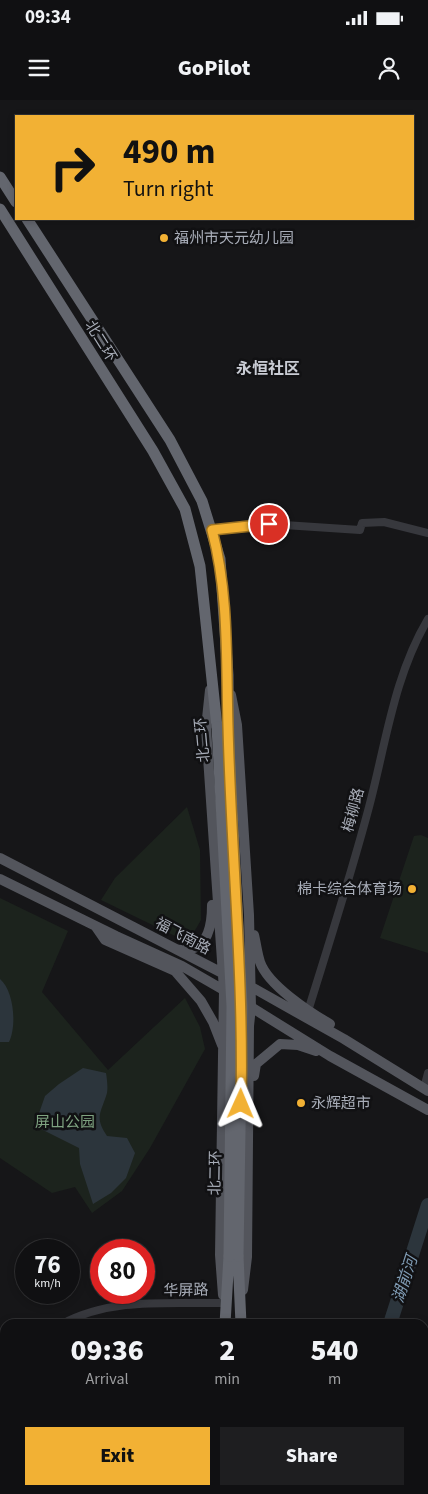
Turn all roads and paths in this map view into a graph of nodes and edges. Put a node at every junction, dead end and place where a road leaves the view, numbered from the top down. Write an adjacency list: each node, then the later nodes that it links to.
1 (0, 177): 2 (highway)
2 (15, 200)
3 (0, 209): 9 (highway, 北二环)
4 (28, 220): 5 (highway, 北二环)
5 (212, 530): 6 (street); 8 (highway, 北二环)
6 (428, 533)
7 (428, 619): 22 (street, 梅柳路)
8 (228, 674): 10 (highway, 北二环); 13 (main road)
9 (211, 682): 10 (highway, 北二环); 11 (main road)
10 (222, 726): 31 (highway, 北二环, bridge)
11 (213, 813): 14 (main road); 18 (main road)
12 (0, 858): 18 (main road, 福飞南路)
13 (246, 870): 14 (main road); 16 (main road)
14 (217, 873): 19 (main road)
15 (0, 879): 17 (main road, 福飞南路)
16 (249, 915): 21 (main road); 22 (main road)
17 (96, 926): 20 (main road, 福飞南路); 23 (main road)
18 (177, 950): 19 (main road, 福飞南路)
19 (224, 974): 20 (main road); 26 (main road, 福飞南路)
20 (224, 990): 21 (main road, 福飞南路); 23 (main road)
21 (251, 1007): 24 (main road, 福飞南路); 28 (main road)
22 (308, 1011): 26 (main road)
23 (224, 1049): 27 (main road)
24 (330, 1056): 29 (main road, 福飞南路); 30 (main road)
25 (428, 1073): 26 (street)
26 (426, 1090)
27 (223, 1092): 28 (main road); 32 (main road)
28 (249, 1092): 30 (main road)
29 (428, 1110)
30 (248, 1139): 33 (main road)
31 (233, 1256): 33 (highway, 北二环); 35 (highway, 北二环)
32 (224, 1303): 34 (street, 华屏路); 36 (main road)
33 (241, 1306): 37 (highway, 北二环)
34 (70, 1319)
35 (225, 1319)
36 (225, 1319)
37 (241, 1319)

